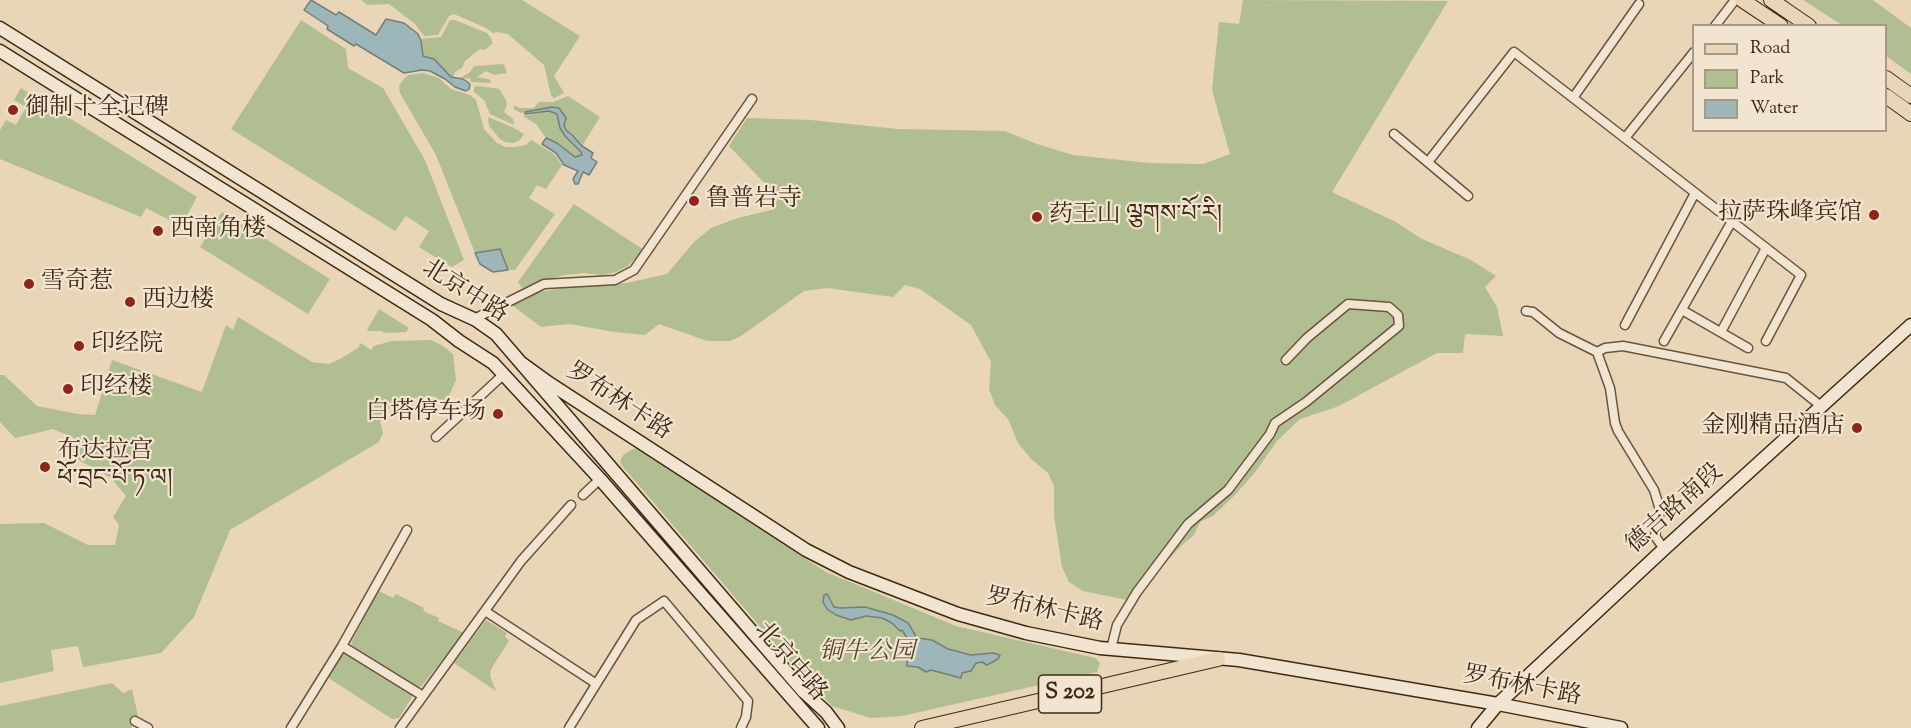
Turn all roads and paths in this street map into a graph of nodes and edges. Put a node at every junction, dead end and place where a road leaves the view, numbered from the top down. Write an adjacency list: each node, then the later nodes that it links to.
1 (1735, 0): 5 (street)
2 (1742, 0): 6 (main road)
3 (1771, 0): 7 (main road)
4 (1639, 4): 15 (street)
5 (1717, 24)
6 (1778, 24)
7 (1806, 24)
8 (0, 28): 26 (main road, 北京中路)
9 (0, 51): 36 (main road, 北京中路)
10 (1692, 54): 18 (street)
11 (1887, 79): 12 (main road)
12 (1911, 96)
13 (1887, 97): 16 (main road)
14 (752, 99): 26 (street)
15 (1574, 99): 18 (street); 19 (street)
16 (1911, 114)
17 (1394, 134): 19 (street)
18 (1625, 138): 20 (street)
19 (1428, 162): 21 (street)
20 (1695, 193): 22 (street); 27 (street)
21 (1468, 196)
22 (1732, 221): 23 (street); 24 (street)
23 (1766, 248): 29 (street); 31 (street)
24 (1682, 310): 29 (street); 30 (street)
25 (1526, 311): 33 (street)
26 (474, 319): 35 (main road, 北京中路)
27 (1625, 325)
28 (1911, 325): 37 (main road, 德吉路南段)
29 (1721, 332): 32 (street)
30 (1664, 341)
31 (1766, 341)
32 (1748, 348)
33 (1597, 352): 37 (street); 43 (street)
34 (1286, 360): 46 (street)
35 (520, 362): 46 (main road, 罗布林卡路); 58 (main road, 北京中路)
36 (504, 374): 38 (street); 39 (main road, 北京中路)
37 (1821, 406): 43 (main road, 德吉路南段)
38 (436, 437)
39 (600, 479): 40 (street); 57 (main road, 北京中路)
40 (583, 495)
41 (571, 506): 44 (street)
42 (407, 530): 45 (street)
43 (1664, 549): 50 (main road, 德吉路南段)
44 (485, 611): 48 (street); 49 (street)
45 (342, 646): 49 (street); 53 (street)
46 (1111, 649): 47 (main road, 罗布林卡路)
47 (1218, 659): 50 (main road, 罗布林卡路); 59 (main road, S 202)
48 (595, 683): 55 (street); 56 (street)
49 (423, 696): 54 (street)
50 (1498, 704): 60 (main road, 德吉路南段); 61 (main road, 罗布林卡路)
51 (135, 721): 52 (street)
52 (148, 728)
53 (291, 728)
54 (400, 728)
55 (569, 728)
56 (741, 728)
57 (818, 728)
58 (838, 728)
59 (922, 728)
60 (1478, 728)
61 (1621, 728)

